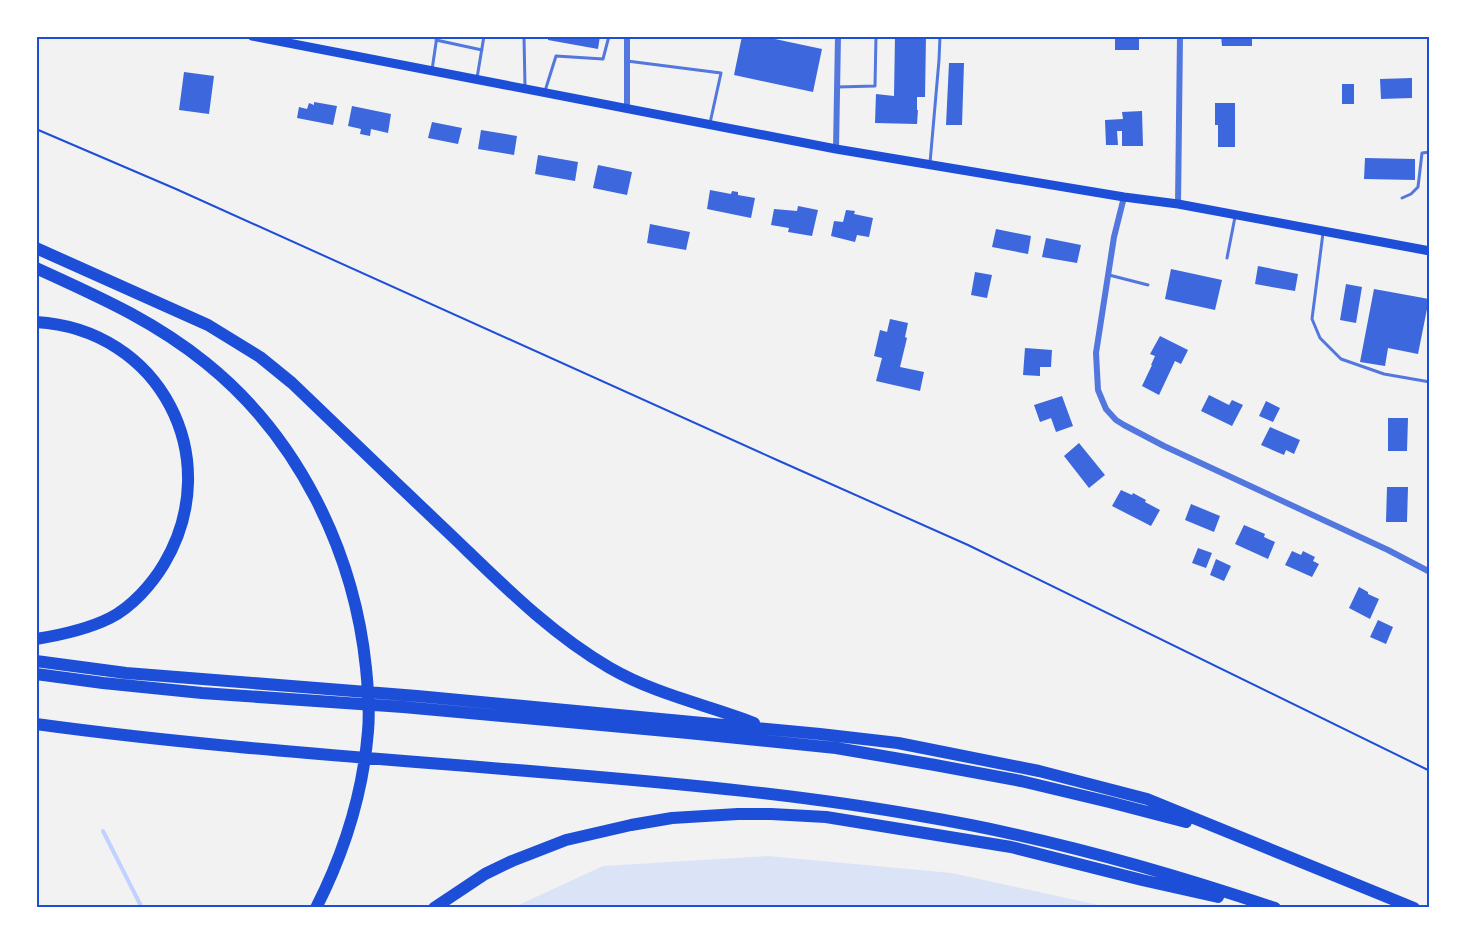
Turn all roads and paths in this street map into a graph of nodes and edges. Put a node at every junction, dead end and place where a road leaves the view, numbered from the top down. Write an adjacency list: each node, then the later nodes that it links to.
1 (252, 36): 13 (main road)
2 (484, 36): 11 (lane)
3 (524, 36): 16 (lane)
4 (609, 36): 17 (lane)
5 (627, 36): 12 (street)
6 (838, 36): 15 (street)
7 (876, 36): 15 (lane)
8 (940, 36): 23 (lane)
9 (1180, 36): 26 (street)
10 (436, 38): 11 (lane); 13 (lane)
11 (482, 50): 14 (lane)
12 (627, 62): 18 (street); 19 (lane)
13 (432, 71): 14 (main road)
14 (476, 79): 16 (main road)
15 (837, 87): 21 (street)
16 (525, 89): 17 (main road)
17 (545, 93): 18 (main road)
18 (627, 109): 19 (main road)
19 (710, 124): 21 (main road)
20 (36, 129): 43 (path)
21 (836, 149): 23 (main road)
22 (1430, 152): 25 (lane)
23 (930, 165): 24 (main road)
24 (1124, 197): 26 (main road); 33 (street)
25 (1402, 198)
26 (1178, 204): 27 (main road)
27 (1235, 215): 28 (main road); 31 (lane)
28 (1323, 231): 30 (main road); 36 (lane)
29 (36, 248): 42 (highway)
30 (1430, 250)
31 (1227, 258)
32 (36, 268): 45 (highway)
33 (1108, 275): 34 (lane); 37 (street)
34 (1148, 285)
35 (36, 322): 38 (highway)
36 (1430, 382)
37 (1430, 572)
38 (36, 639)
39 (36, 662): 42 (highway)
40 (36, 674): 44 (highway)
41 (36, 724): 48 (highway)
42 (769, 729): 44 (highway)
43 (1430, 771)
44 (1287, 856): 49 (highway)
45 (316, 908)
46 (434, 908): 47 (highway)
47 (1267, 908)
48 (1275, 908)
49 (1414, 908)

